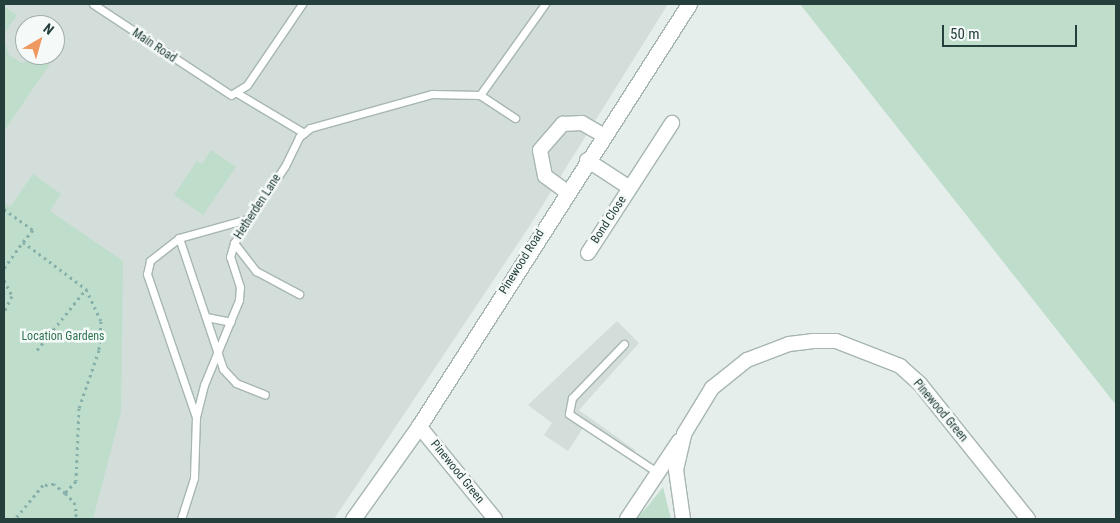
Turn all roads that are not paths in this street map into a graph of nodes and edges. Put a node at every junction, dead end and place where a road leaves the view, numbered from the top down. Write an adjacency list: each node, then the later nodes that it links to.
1 (93, 4): 5 (lane, Main Road)
2 (302, 4): 5 (lane)
3 (545, 4): 6 (lane)
4 (689, 4): 10 (street, Pinewood Road)
5 (237, 93): 9 (lane, Main Road)
6 (480, 95): 7 (lane); 9 (lane, Hetherden Lane)
7 (515, 118)
8 (672, 123): 12 (street, Bond Close)
9 (304, 133): 14 (lane, Hetherden Lane)
10 (603, 135): 11 (street, Pinewood Road); 13 (street)
11 (587, 160): 12 (street, Bond Close); 13 (street, Pinewood Road)
12 (630, 188): 17 (street, Bond Close)
13 (567, 192): 25 (street, Pinewood Road)
14 (247, 219): 15 (lane); 16 (lane, Hetherden Lane)
15 (179, 238): 19 (lane); 24 (lane)
16 (234, 243): 18 (lane); 20 (lane, Hetherden Lane)
17 (588, 253)
18 (299, 294)
19 (206, 317): 20 (lane); 22 (lane)
20 (231, 322): 22 (lane, Hetherden Lane)
21 (624, 344): 27 (lane)
22 (217, 350): 23 (lane); 24 (lane, Hetherden Lane)
23 (265, 395)
24 (196, 417): 28 (lane)
25 (419, 426): 29 (street, Pinewood Road); 30 (street, Pinewood Green)
26 (684, 434): 27 (street, Pinewood Green); 32 (street, Pinewood Green); 33 (street, Pinewood Green)
27 (657, 472): 31 (street, Pinewood Green)
28 (181, 519)
29 (354, 519)
30 (495, 519)
31 (627, 519)
32 (683, 519)
33 (1028, 519)

